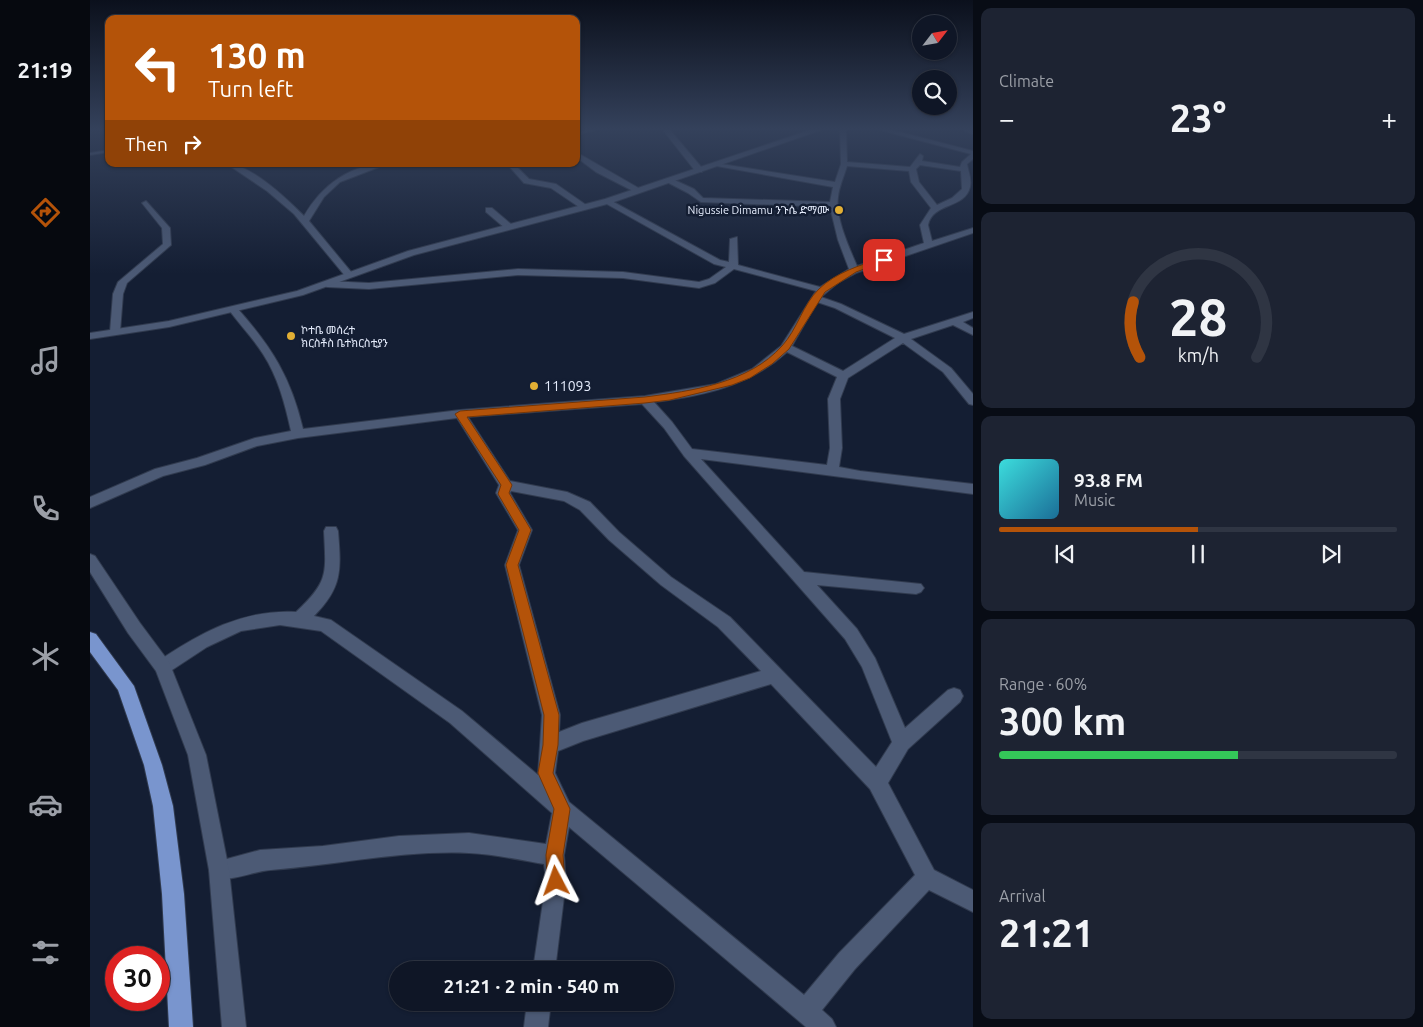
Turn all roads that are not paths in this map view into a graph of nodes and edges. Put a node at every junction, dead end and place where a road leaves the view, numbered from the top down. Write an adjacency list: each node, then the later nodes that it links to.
1 (255, 178): 19 (street)
2 (341, 178): 19 (street)
3 (524, 178): 16 (street)
4 (614, 178): 12 (street)
5 (674, 178): 10 (street)
6 (794, 178): 11 (street)
7 (839, 178): 11 (street)
8 (914, 178): 17 (street)
9 (966, 178): 17 (street)
10 (667, 180): 12 (street); 15 (street)
11 (837, 185): 15 (street)
12 (638, 190): 13 (street)
13 (608, 200): 16 (street); 24 (street)
14 (146, 203): 32 (street)
15 (834, 205): 25 (street)
16 (585, 207): 20 (street)
17 (935, 208): 23 (street)
18 (488, 210): 20 (street)
19 (305, 221): 26 (street)
20 (509, 227): 26 (street)
21 (973, 230): 23 (street)
22 (734, 239): 24 (street)
23 (930, 244): 25 (street)
24 (733, 266): 27 (street); 28 (street)
25 (854, 270): 28 (street)
26 (349, 275): 27 (street)
27 (327, 284): 29 (street)
28 (819, 295): 35 (street); 36 (street)
29 (234, 310): 32 (street); 41 (street)
30 (973, 315): 31 (street)
31 (956, 322): 33 (street); 35 (street)
32 (115, 332): 34 (street)
33 (973, 332)
34 (90, 336)
35 (904, 338): 37 (street); 39 (street)
36 (786, 347): 37 (street); 38 (street)
37 (843, 376): 43 (street)
38 (645, 400): 40 (street); 42 (street)
39 (973, 401)
40 (460, 414): 41 (street); 44 (street)
41 (298, 434): 46 (street)
42 (688, 453): 43 (street); 49 (street)
43 (832, 470): 45 (street)
44 (506, 485): 54 (street); 57 (street)
45 (973, 488)
46 (90, 503)
47 (331, 531): 51 (street)
48 (90, 560): 53 (street)
49 (803, 578): 50 (street); 56 (street)
50 (916, 588)
51 (302, 618): 53 (street); 59 (street)
52 (90, 639): 67 (main road)
53 (162, 667): 61 (street)
54 (774, 675): 57 (street); 58 (street)
55 (954, 696): 56 (street)
56 (902, 744): 58 (street)
57 (550, 745): 59 (street)
58 (877, 782): 62 (street)
59 (562, 809): 60 (street); 66 (street)
60 (554, 855): 61 (street); 64 (street)
61 (219, 870): 68 (street)
62 (927, 877): 63 (street); 66 (street)
63 (973, 901)
64 (545, 961)
65 (538, 1011): 69 (street)
66 (805, 1012): 70 (street)
67 (181, 1027)
68 (234, 1027)
69 (536, 1027)
70 (824, 1027)

